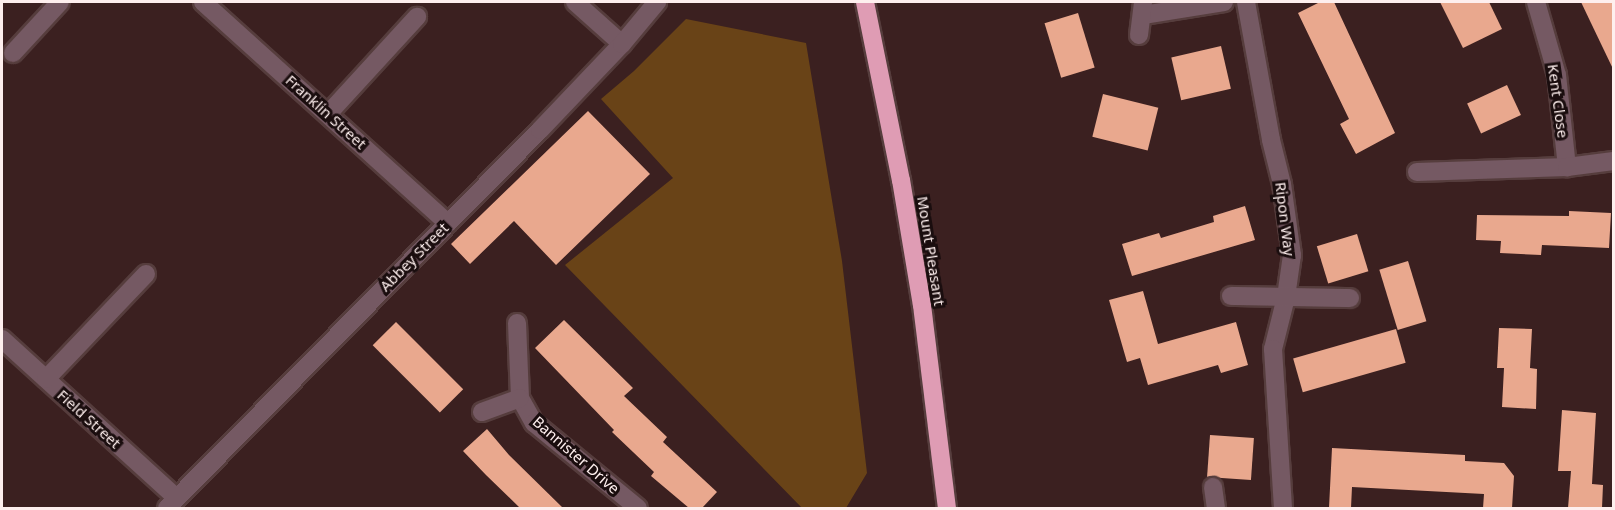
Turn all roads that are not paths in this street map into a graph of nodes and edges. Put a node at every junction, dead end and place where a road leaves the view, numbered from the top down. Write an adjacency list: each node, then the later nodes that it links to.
1 (60, 2): 13 (street)
2 (203, 2): 14 (street, Franklin Street)
3 (575, 2): 12 (street)
4 (657, 2): 12 (street, Abbey Street)
5 (865, 2): 31 (highway, Mount Pleasant)
6 (1224, 2): 9 (street)
7 (1246, 2): 21 (street, Ripon Way)
8 (1536, 2): 16 (street, Kent Close)
9 (1143, 8): 11 (street)
10 (417, 17): 14 (street)
11 (1139, 35)
12 (622, 44): 18 (street, Abbey Street)
13 (13, 53)
14 (328, 114): 18 (street, Franklin Street)
15 (1614, 161): 16 (street)
16 (1567, 167): 17 (street)
17 (1417, 172)
18 (448, 223): 29 (street, Abbey Street)
19 (146, 274): 25 (street)
20 (1231, 296): 21 (street)
21 (1286, 297): 22 (street); 33 (street, Ripon Way)
22 (1350, 298)
23 (517, 323): 26 (street, Bannister Drive)
24 (2, 341): 25 (street, Field Street)
25 (46, 379): 29 (street, Field Street)
26 (520, 398): 27 (street); 30 (street, Bannister Drive)
27 (483, 412)
28 (1213, 487): 32 (street)
29 (172, 503)
30 (638, 508)
31 (946, 508)
32 (1216, 508)
33 (1283, 508)

